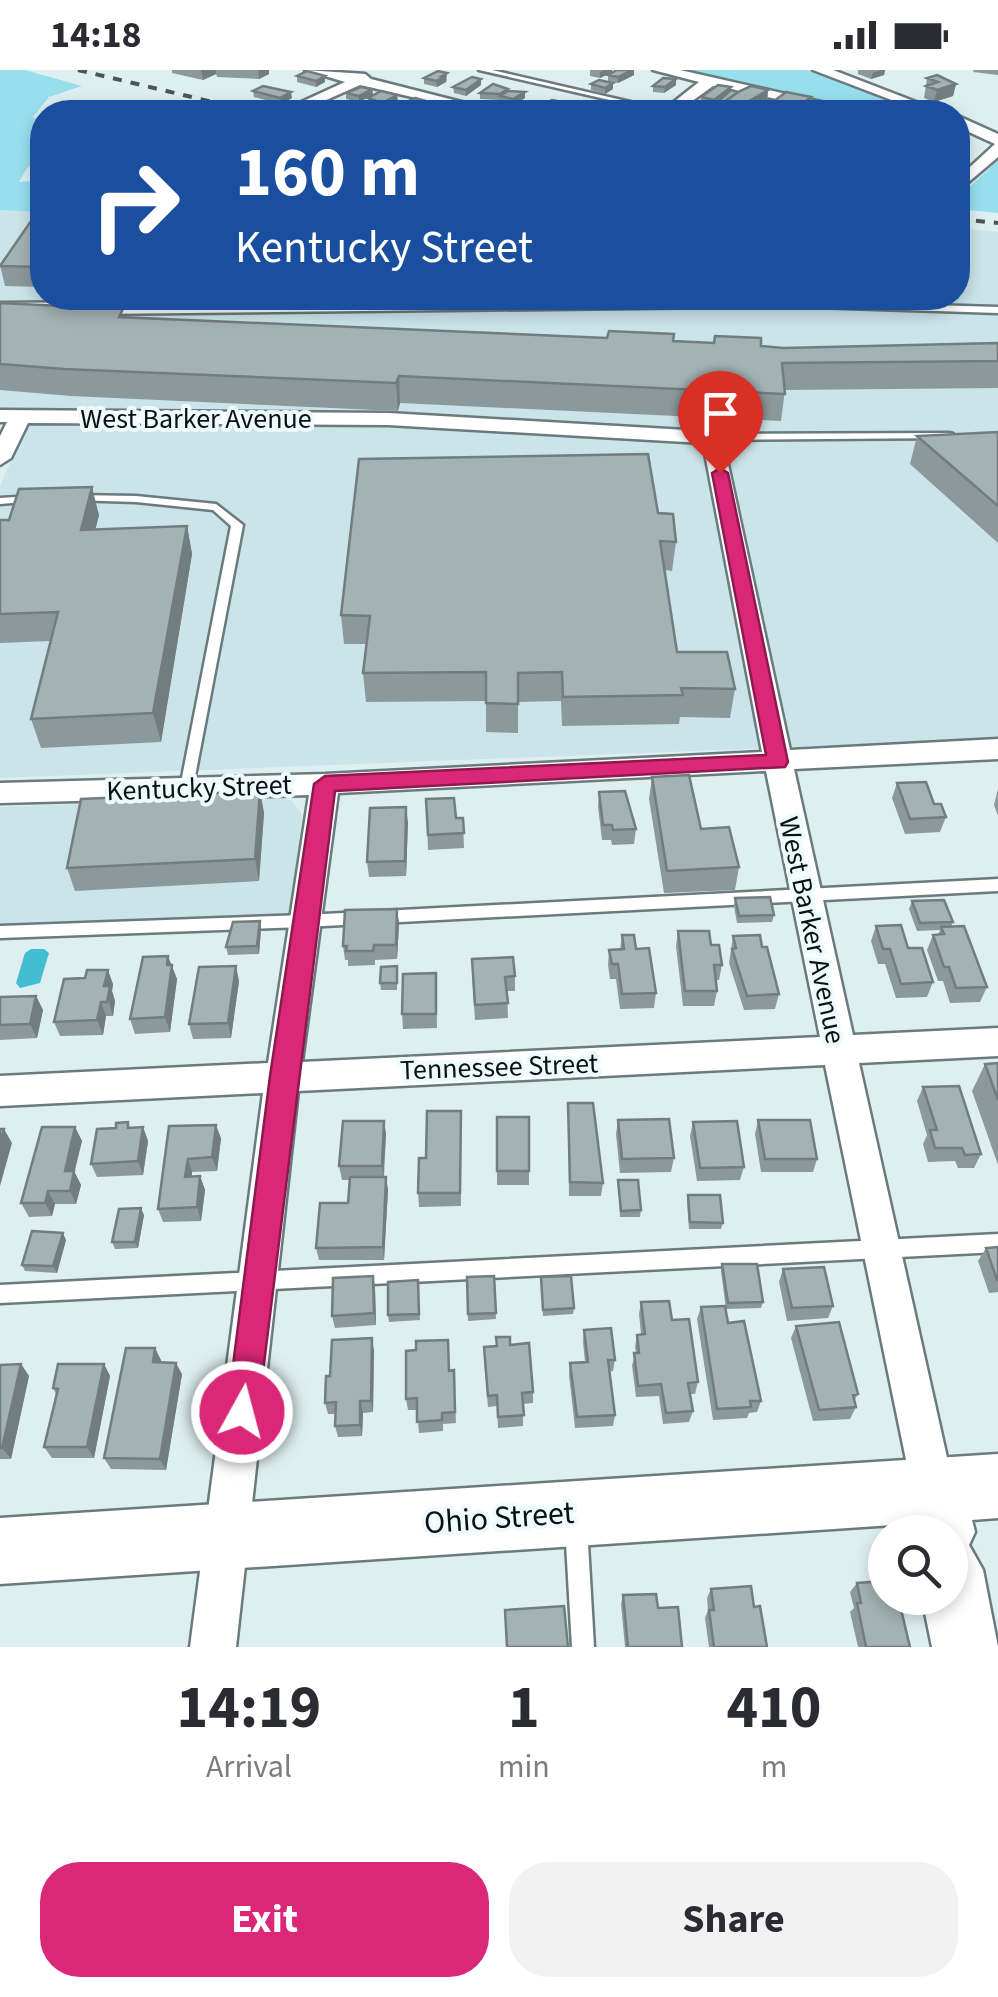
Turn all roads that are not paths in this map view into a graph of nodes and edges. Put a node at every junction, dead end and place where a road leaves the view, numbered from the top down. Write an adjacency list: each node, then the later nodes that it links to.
1 (312, 70): 7 (street)
2 (380, 70): 7 (street)
3 (484, 70): 10 (lane)
4 (660, 70): 6 (street)
5 (820, 70): 13 (street)
6 (710, 80): 11 (street); 12 (street)
7 (359, 81): 8 (street); 9 (street)
8 (317, 100)
9 (442, 100)
10 (615, 100)
11 (684, 100)
12 (802, 100)
13 (902, 100)
14 (970, 128): 16 (street)
15 (970, 137): 16 (street)
16 (998, 143): 17 (street)
17 (970, 171)
18 (0, 309): 19 (street)
19 (30, 309)
20 (970, 309): 21 (lane)
21 (998, 310)
22 (10, 416): 24 (street, West Barker Avenue); 25 (street)
23 (960, 436): 24 (lane)
24 (713, 437): 30 (street, West Barker Avenue)
25 (0, 458)
26 (41, 498): 28 (lane)
27 (60, 498): 32 (lane)
28 (0, 501)
29 (998, 749): 30 (street, Kentucky Street)
30 (778, 762): 31 (street, Kentucky Street); 35 (street, West Barker Avenue)
31 (325, 784): 32 (street, Kentucky Street); 36 (street)
32 (187, 788): 33 (street, Kentucky Street)
33 (0, 793)
34 (998, 885): 35 (lane)
35 (805, 893): 36 (lane); 39 (street, West Barker Avenue)
36 (305, 922): 37 (lane); 40 (street)
37 (0, 932)
38 (998, 1042): 39 (street, Tennessee Street)
39 (838, 1052): 40 (street, Tennessee Street); 43 (street, West Barker Avenue)
40 (284, 1076): 41 (street, Tennessee Street); 44 (street)
41 (0, 1091)
42 (998, 1243): 43 (lane)
43 (881, 1250): 44 (lane); 47 (street, West Barker Avenue)
44 (259, 1279): 45 (lane); 49 (street)
45 (0, 1294)
46 (998, 1486): 47 (street, Ohio Street)
47 (937, 1511): 48 (street, Ohio Street)
48 (575, 1512): 49 (street, Ohio Street); 53 (lane)
49 (227, 1535): 50 (street, Ohio Street); 52 (street)
50 (0, 1551)
51 (959, 1615): 54 (street)
52 (213, 1647)
53 (583, 1647)
54 (966, 1647)

